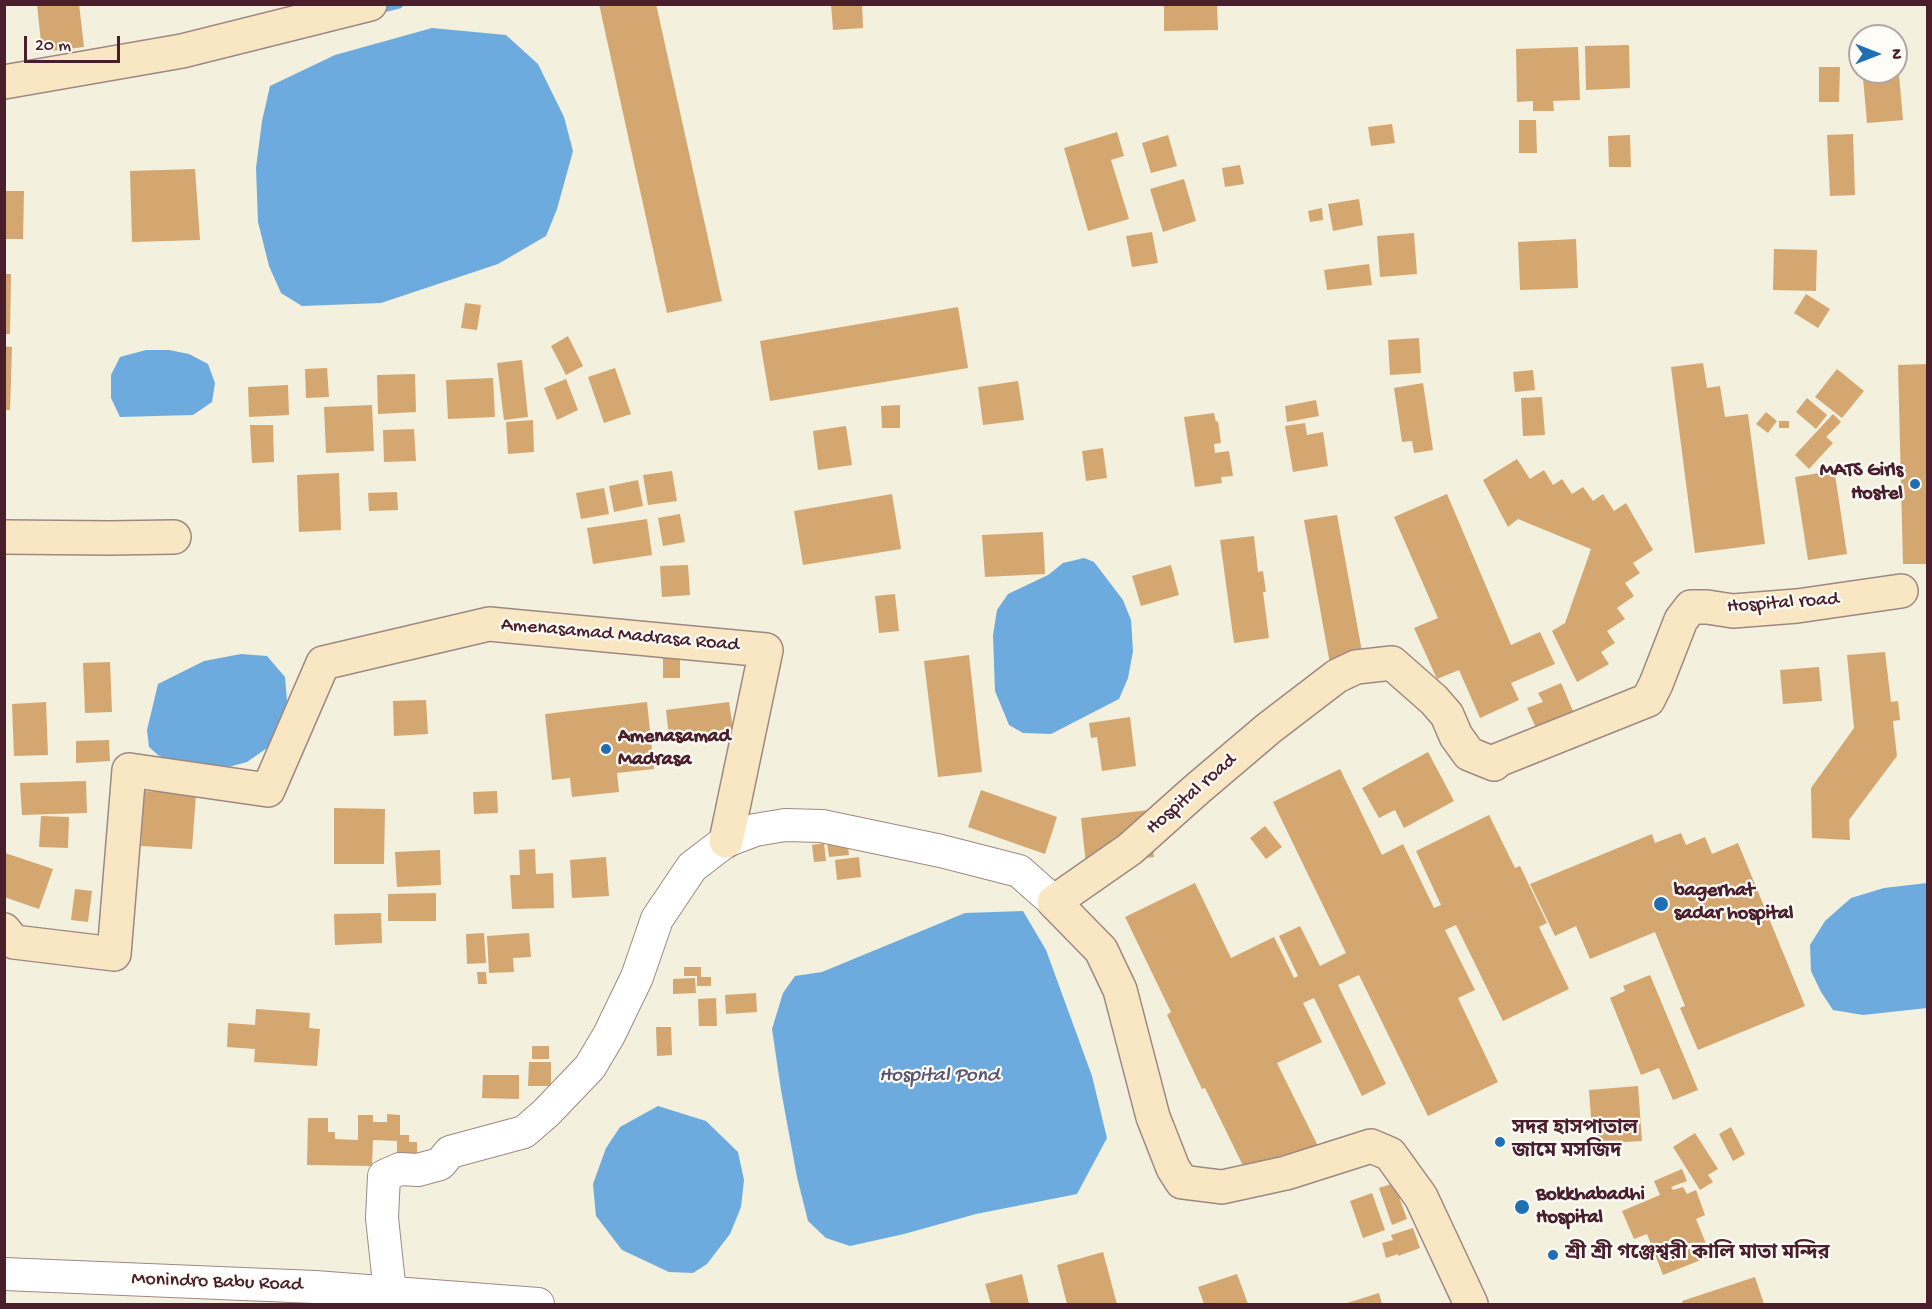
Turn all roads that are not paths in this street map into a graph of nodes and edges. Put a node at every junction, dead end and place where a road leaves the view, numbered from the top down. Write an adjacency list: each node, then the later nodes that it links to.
1 (370, 4): 2 (street)
2 (4, 82)
3 (4, 537): 4 (street)
4 (174, 537)
5 (1901, 591): 7 (street, Hospital road)
6 (726, 842): 7 (street); 8 (street, Amenasamad Madrasa Road); 10 (street)
7 (1054, 902): 12 (street)
8 (4, 930)
9 (4, 1274): 10 (street, Monindro Babu Road)
10 (390, 1293): 11 (street, Monindro Babu Road)
11 (538, 1305)
12 (1471, 1305)

